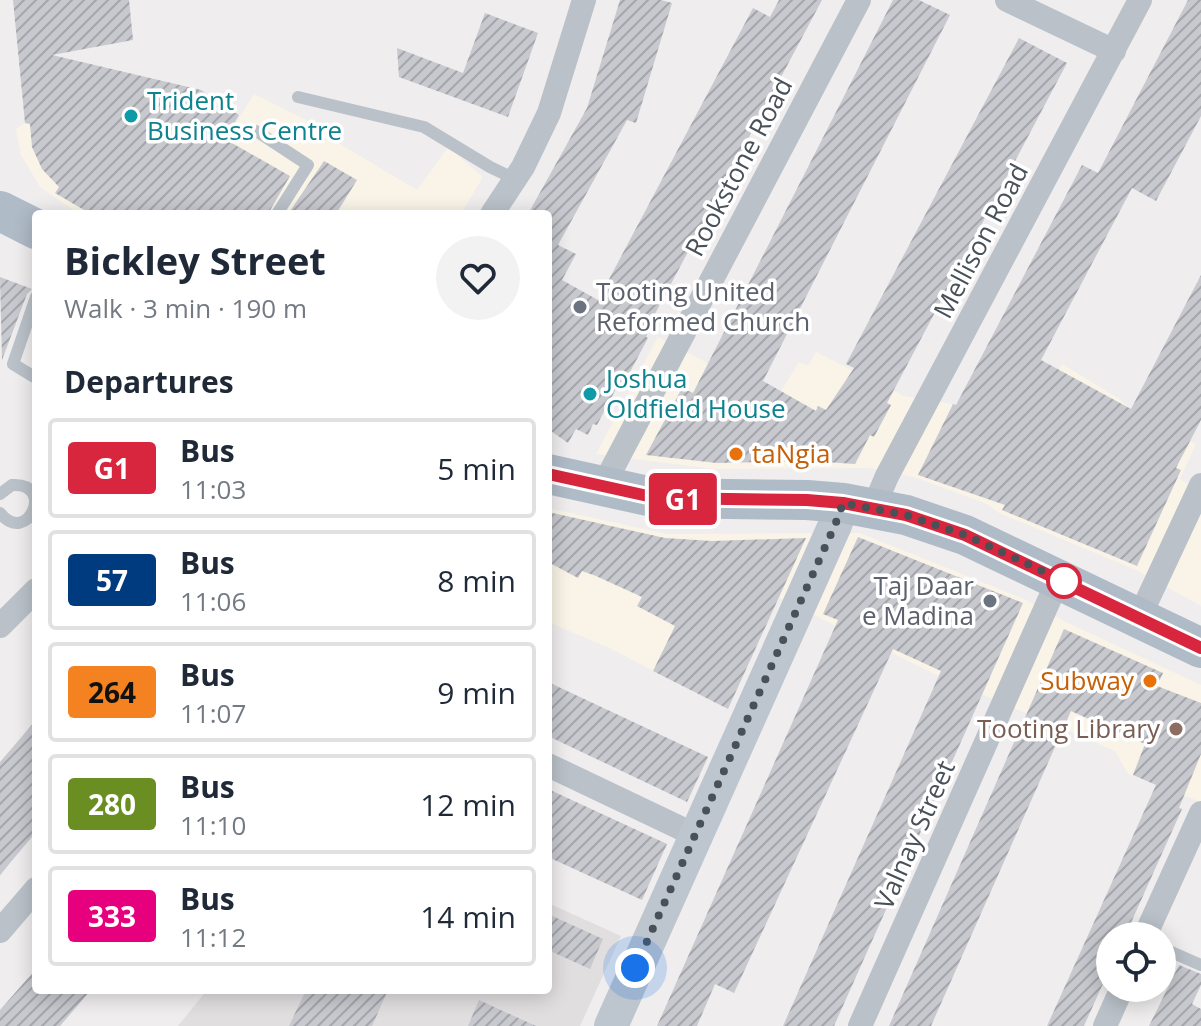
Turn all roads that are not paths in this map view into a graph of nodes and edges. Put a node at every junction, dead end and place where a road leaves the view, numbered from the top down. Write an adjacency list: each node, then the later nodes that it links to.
1 (584, 0): 8 (street)
2 (859, 0): 17 (street, Rookstone Road)
3 (1007, 0): 5 (street)
4 (1140, 0): 5 (street, Mellison Road)
5 (1114, 51): 20 (street, Mellison Road)
6 (298, 97): 8 (lane)
7 (256, 131): 9 (lane)
8 (515, 179): 10 (street)
9 (280, 210)
10 (495, 210)
11 (0, 211): 12 (main road)
12 (32, 227)
13 (32, 309): 14 (lane)
14 (32, 376)
15 (552, 475): 17 (main road)
16 (32, 486): 18 (lane)
17 (602, 488): 20 (main road)
18 (0, 494)
19 (1199, 494): 25 (street)
20 (858, 506): 23 (main road); 30 (street)
21 (32, 512): 22 (lane)
22 (0, 513)
23 (1059, 578): 25 (main road); 38 (street, Valnay Street)
24 (32, 594): 26 (street)
25 (1139, 618): 27 (main road)
26 (0, 626)
27 (1201, 648)
28 (552, 767): 30 (street)
29 (1201, 813): 32 (street)
30 (695, 835): 37 (street)
31 (32, 894): 33 (street)
32 (1151, 922)
33 (0, 931)
34 (1176, 954): 35 (lane)
35 (1201, 965)
36 (1116, 1002): 39 (street)
37 (611, 1026)
38 (860, 1026)
39 (1105, 1026)

